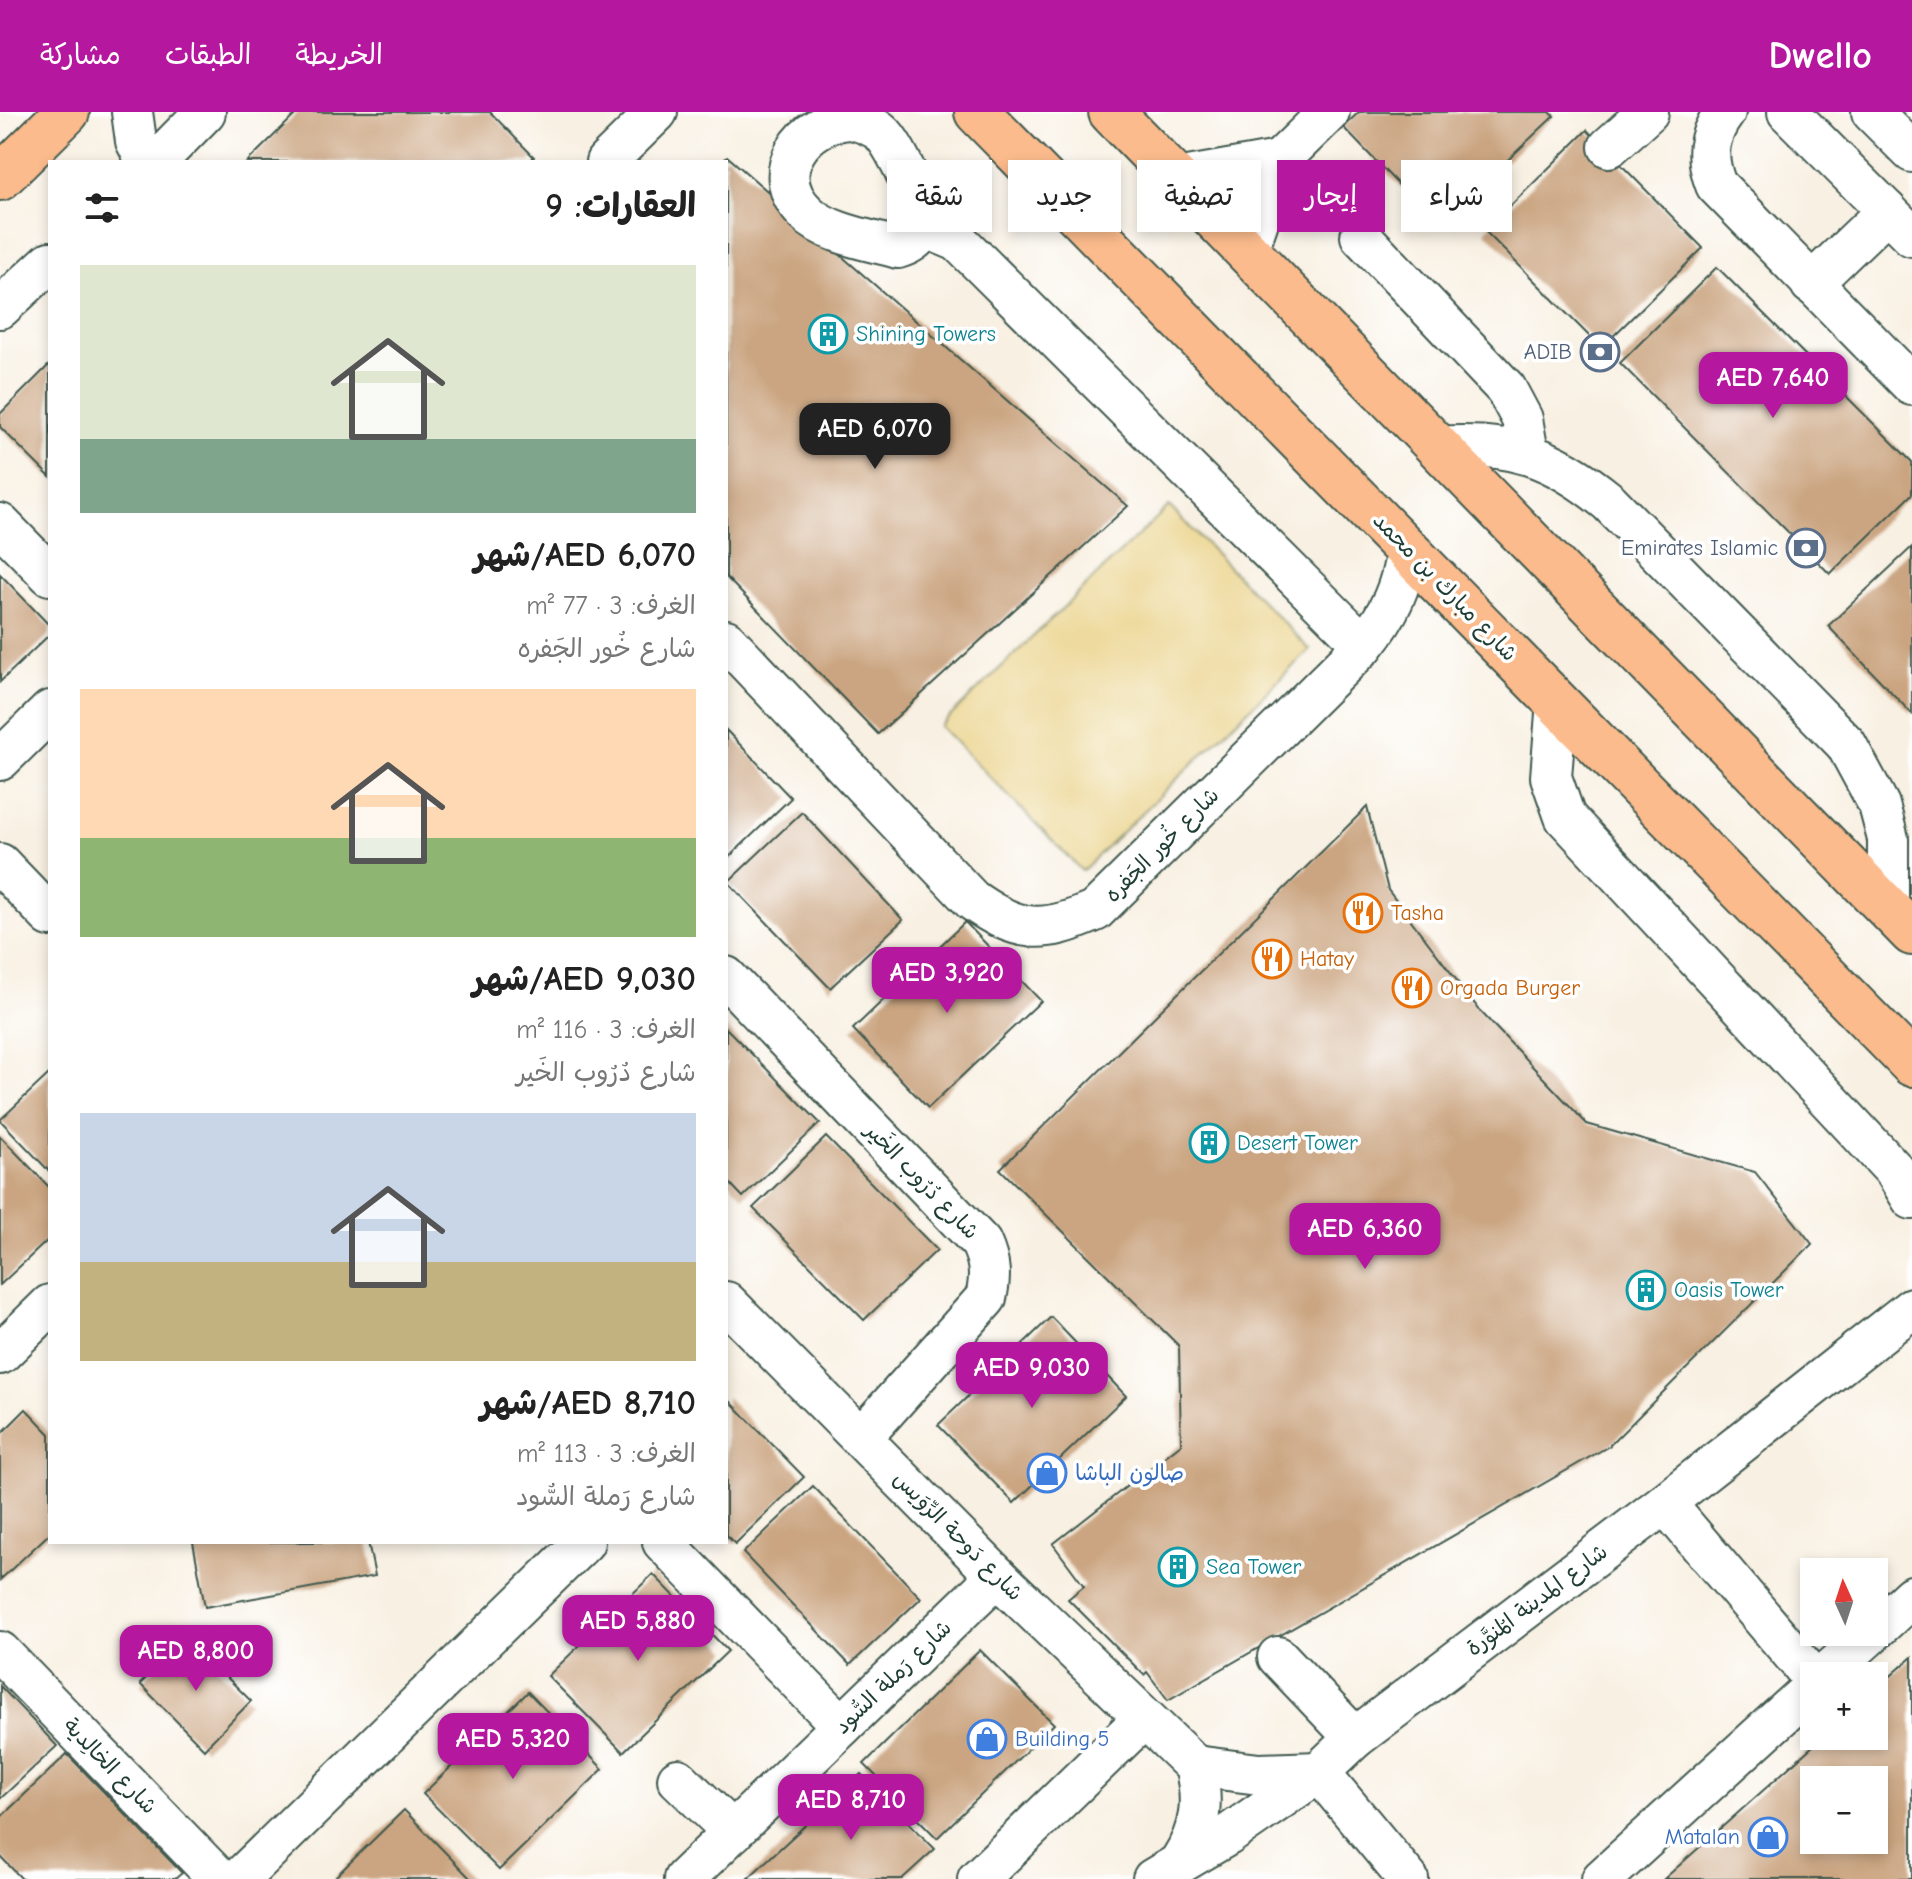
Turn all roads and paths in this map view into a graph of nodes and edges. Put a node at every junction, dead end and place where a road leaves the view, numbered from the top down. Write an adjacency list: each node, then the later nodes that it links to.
1 (67, 112): 20 (main road)
2 (132, 112): 14 (street)
3 (205, 112): 15 (street)
4 (657, 112): 16 (street)
5 (977, 112): 33 (main road, شارع مبارك بن محمد)
6 (1111, 112): 17 (main road)
7 (1329, 112): 18 (street)
8 (1648, 112): 12 (street)
9 (1725, 112): 27 (street)
10 (1788, 112): 21 (street)
11 (1872, 112): 13 (street)
12 (1609, 147)
13 (1912, 152)
14 (146, 160)
15 (158, 160)
16 (608, 160)
17 (1158, 160)
18 (1280, 160)
19 (1277, 167): 25 (street)
20 (0, 178)
21 (1899, 224): 27 (street)
22 (936, 232): 36 (street)
23 (1227, 232): 25 (main road)
24 (1361, 236): 31 (street)
25 (1247, 253): 30 (main road)
26 (48, 264): 28 (street)
27 (1811, 284): 29 (street)
28 (0, 308)
29 (1912, 385)
30 (1437, 447): 31 (street); 42 (main road)
31 (1528, 453): 42 (street)
32 (0, 524): 34 (street)
33 (1407, 548): 36 (street, شارع خُور الجَفره); 37 (main road, شارع مبارك بن محمد)
34 (48, 573)
35 (728, 642): 36 (street, شارع خُور الجَفره)
36 (1364, 645)
37 (1557, 701): 44 (main road, شارع مبارك بن محمد); 45 (street)
38 (48, 713): 39 (street)
39 (0, 760)
40 (0, 864): 41 (street)
41 (48, 914)
42 (1900, 921)
43 (728, 979): 50 (street, شارع دُرُوب الخَير)
44 (1912, 1064)
45 (1912, 1199)
46 (728, 1304): 50 (street, شارع دَوحة الرِّوَيس)
47 (48, 1307): 49 (street)
48 (1912, 1308): 51 (street, شارع المدينة المُنوَّرة)
49 (0, 1354)
50 (861, 1438): 54 (street, شارع دَوحة الرِّوَيس)
51 (1665, 1503): 60 (street); 65 (street, شارع المدينة المُنوَّرة)
52 (582, 1544): 72 (street)
53 (665, 1544): 64 (street)
54 (997, 1576): 63 (street, شارع دَوحة الرِّوَيس); 64 (street, شارع رَملة السُّود)
55 (1912, 1596): 56 (street)
56 (1888, 1618)
57 (1857, 1646): 61 (street)
58 (0, 1652): 71 (street, شارع الخالِدية)
59 (1278, 1657): 65 (street)
60 (1800, 1662)
61 (1839, 1662)
62 (1800, 1699): 76 (street)
63 (1143, 1719): 66 (street, شارع دَوحة الرِّوَيس); 74 (street)
64 (842, 1726): 69 (street, شارع رَملة السُّود)
65 (1355, 1738): 67 (street, شارع المدينة المُنوَّرة)
66 (1195, 1766): 67 (street); 70 (street)
67 (1319, 1772): 70 (street, شارع المدينة المُنوَّرة); 75 (street)
68 (678, 1779): 69 (street)
69 (733, 1832): 73 (street, شارع رَملة السُّود)
70 (1167, 1869)
71 (219, 1879)
72 (239, 1879)
73 (684, 1879)
74 (978, 1879)
75 (1408, 1879)
76 (1602, 1879)

